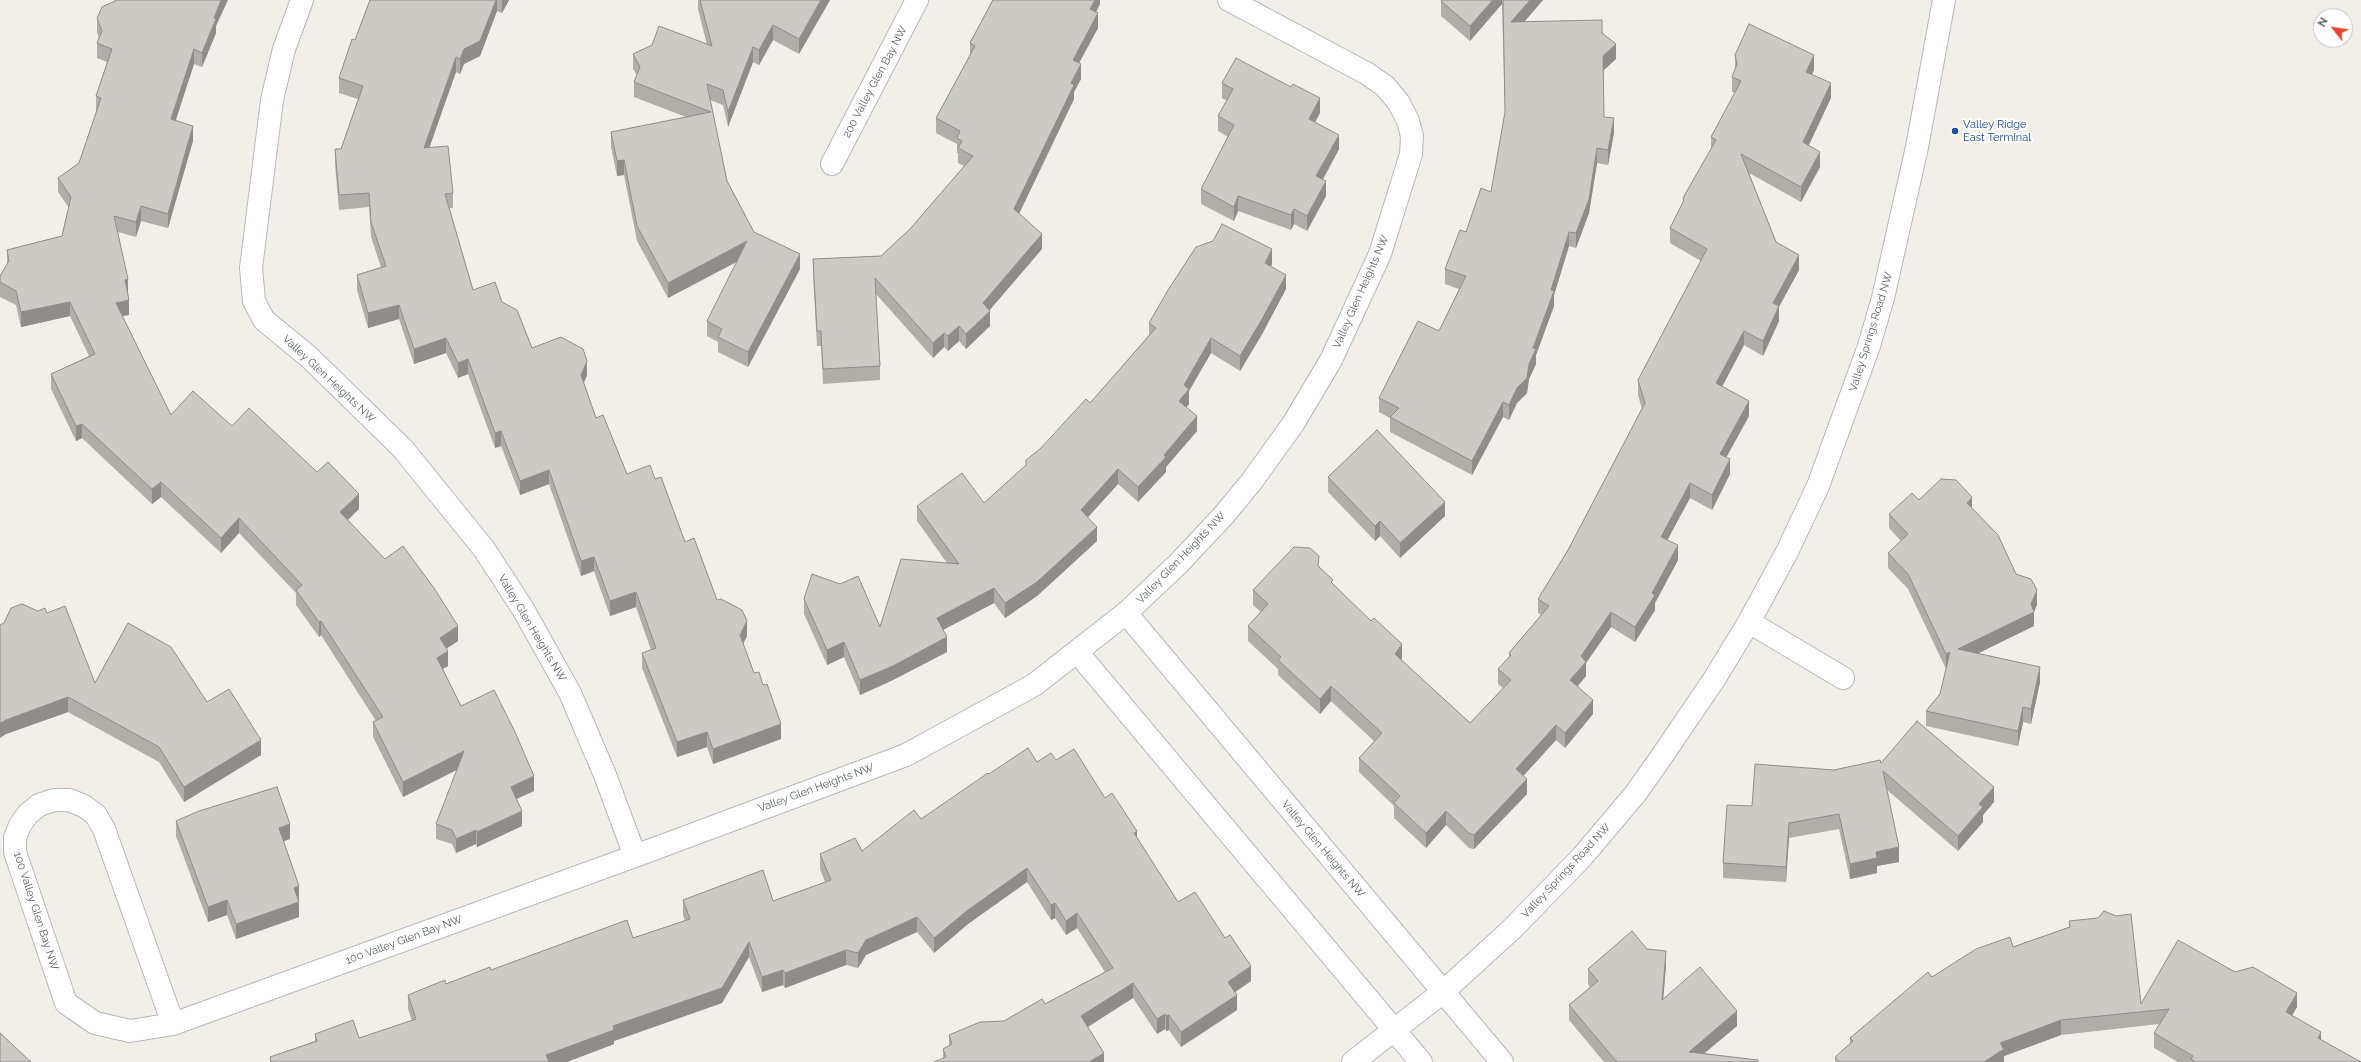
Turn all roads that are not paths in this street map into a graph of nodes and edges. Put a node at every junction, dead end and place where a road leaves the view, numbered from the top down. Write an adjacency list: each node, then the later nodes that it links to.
1 (302, 0): 10 (street, Valley Glen Heights NW)
2 (917, 0): 5 (street, 200 Valley Glen Bay NW)
3 (1229, 0): 6 (street, Valley Glen Heights NW)
4 (1944, 0): 7 (street, Valley Springs Road NW)
5 (832, 164)
6 (1126, 613): 8 (street, Valley Glen Heights NW); 11 (street, Valley Glen Heights NW)
7 (1749, 622): 9 (street); 11 (street, Valley Springs Road NW)
8 (1078, 653): 10 (street, Valley Glen Heights NW); 13 (street)
9 (1843, 678)
10 (635, 856): 12 (street, 100 Valley Glen Bay NW)
11 (1443, 992): 13 (street, Valley Springs Road NW); 16 (street, Valley Glen Heights NW)
12 (173, 1024): 12 (street, 100 Valley Glen Bay NW)
13 (1395, 1031): 14 (street, Valley Springs Road NW); 15 (street)
14 (1353, 1062)
15 (1421, 1062)
16 (1502, 1062)

